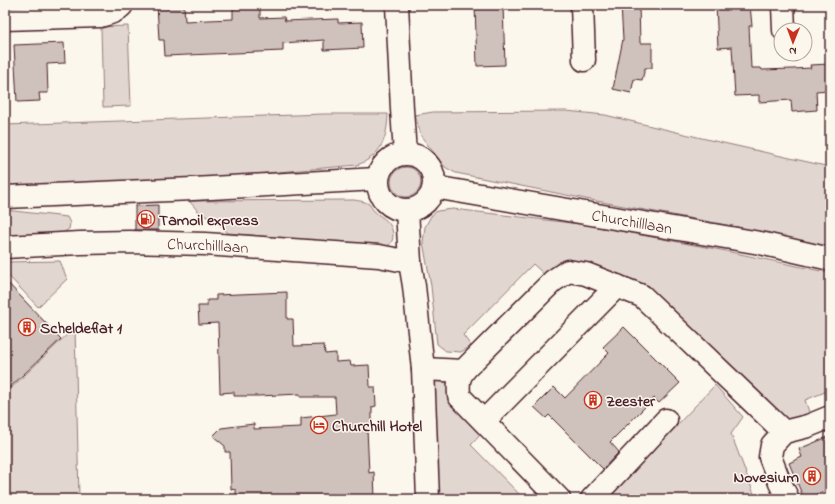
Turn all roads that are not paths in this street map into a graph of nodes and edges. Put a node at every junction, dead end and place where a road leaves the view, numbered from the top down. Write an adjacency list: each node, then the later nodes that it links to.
1 (397, 5): 8 (street)
2 (582, 5): 7 (street)
3 (782, 5): 6 (street)
4 (121, 6): 5 (street)
5 (5, 19)
6 (783, 22)
7 (584, 60)
8 (405, 154): 9 (street); 10 (street)
9 (377, 179): 11 (street); 12 (street)
10 (434, 187): 12 (street); 14 (street, Churchilllaan)
11 (5, 197)
12 (407, 210): 15 (street)
13 (5, 247): 15 (street, Churchilllaan)
14 (830, 259)
15 (410, 262): 17 (street)
16 (617, 286): 18 (street); 21 (street); 22 (street)
17 (423, 369): 18 (street); 23 (street)
18 (463, 371): 21 (street)
19 (830, 417): 22 (street)
20 (666, 420): 25 (street)
21 (484, 421): 24 (street)
22 (784, 432): 26 (street)
23 (428, 499)
24 (559, 499)
25 (592, 499)
26 (788, 499)

